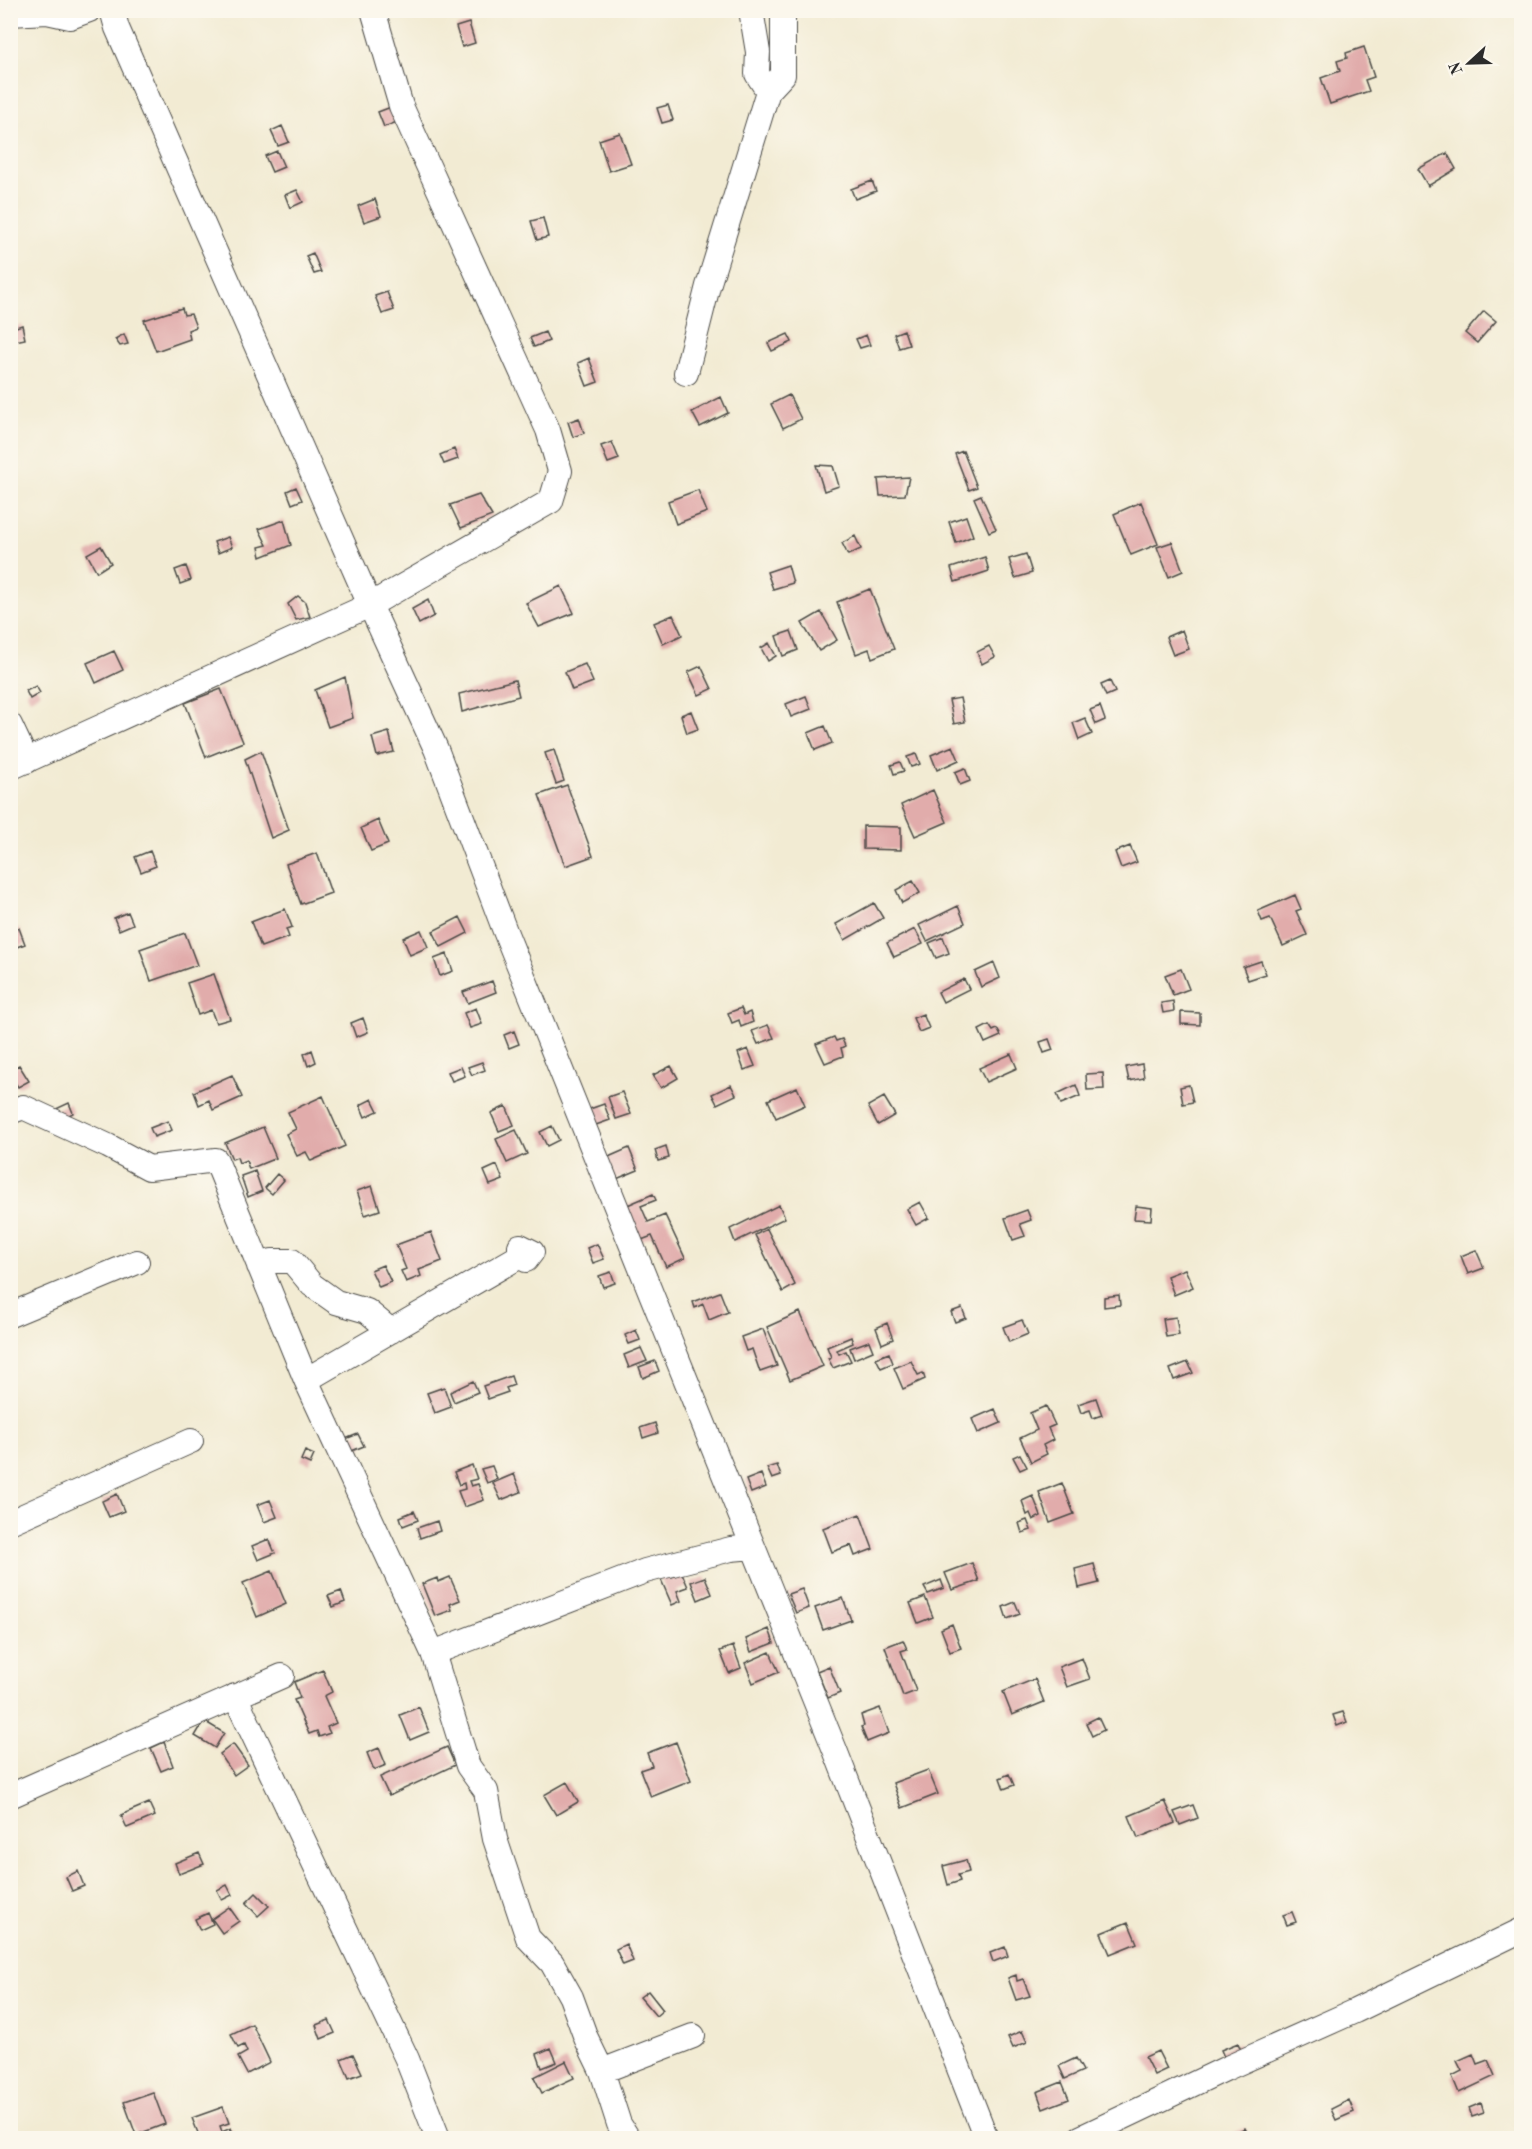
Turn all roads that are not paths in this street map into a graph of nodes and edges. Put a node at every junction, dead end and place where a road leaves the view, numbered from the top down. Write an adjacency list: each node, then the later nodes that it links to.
1 (89, 10): 6 (street)
2 (112, 10): 9 (street)
3 (373, 10): 9 (street)
4 (751, 10): 7 (street)
5 (783, 10): 7 (street)
6 (10, 14)
7 (768, 91): 8 (street)
8 (686, 372)
9 (370, 605): 11 (street); 21 (street)
10 (10, 725): 11 (street)
11 (19, 765)
12 (10, 1112): 15 (street)
13 (520, 1256): 17 (street)
14 (137, 1262): 16 (street)
15 (260, 1266): 17 (street); 18 (street)
16 (10, 1315)
17 (391, 1331): 18 (street)
18 (306, 1380): 22 (street)
19 (190, 1441): 20 (street)
20 (10, 1522)
21 (753, 1547): 22 (street); 31 (street)
22 (433, 1653): 28 (street)
23 (282, 1676): 24 (street)
24 (235, 1696): 25 (street); 29 (street)
25 (10, 1796)
26 (1521, 1930): 32 (street)
27 (693, 2036): 28 (street)
28 (602, 2071): 30 (street)
29 (438, 2139)
30 (628, 2139)
31 (986, 2139)
32 (1080, 2139)

